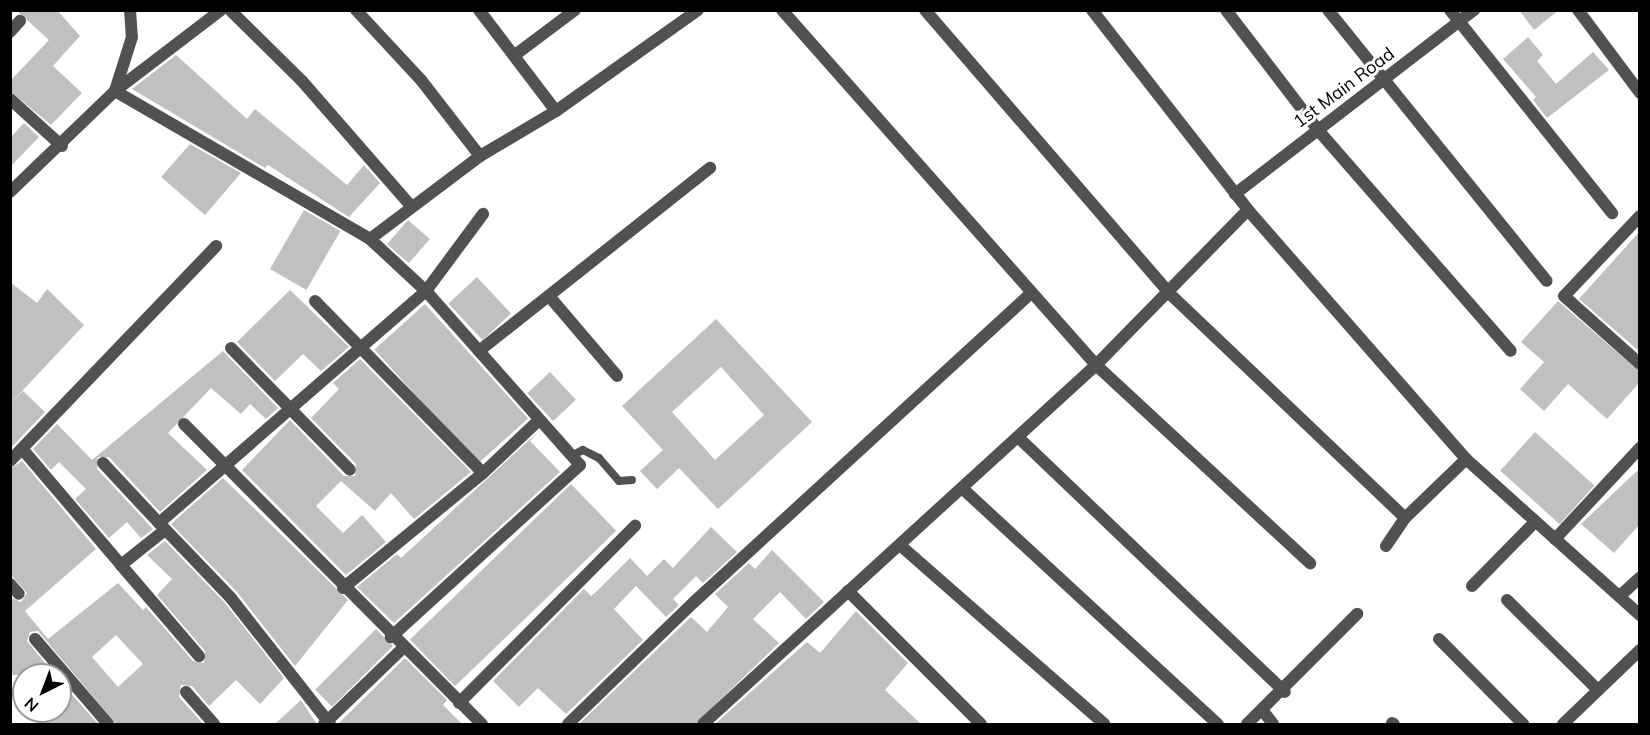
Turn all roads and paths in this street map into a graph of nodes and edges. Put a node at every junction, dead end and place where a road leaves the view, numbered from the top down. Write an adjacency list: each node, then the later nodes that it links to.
1 (130, 10): 21 (street)
2 (221, 10): 21 (street)
3 (230, 10): 31 (street)
4 (356, 10): 27 (street)
5 (479, 10): 19 (street)
6 (575, 10): 19 (street)
7 (698, 10): 24 (street)
8 (782, 10): 41 (street)
9 (925, 10): 40 (street)
10 (1092, 10): 30 (street)
11 (1226, 10): 25 (street)
12 (1328, 10): 20 (street)
13 (1450, 10): 17 (street)
14 (1474, 10): 17 (street, 1st Main Road)
15 (1578, 10): 22 (street)
16 (20, 21): 18 (street)
17 (1458, 23): 20 (street, 1st Main Road); 33 (street)
18 (10, 32)
19 (515, 55): 24 (street)
20 (1382, 81): 25 (street, 1st Main Road); 38 (street)
21 (115, 92): 26 (street); 36 (street)
22 (1640, 93)
23 (10, 99): 26 (street)
24 (556, 111): 27 (street)
25 (1318, 130): 30 (street, 1st Main Road); 47 (street)
26 (62, 146): 29 (street)
27 (480, 156): 31 (street)
28 (710, 168): 42 (street)
29 (10, 192)
30 (1235, 194): 32 (street)
31 (410, 205): 36 (street)
32 (1248, 210): 40 (street); 58 (street)
33 (1612, 213)
34 (483, 214): 39 (street)
35 (1640, 216): 48 (street)
36 (370, 239): 39 (street)
37 (216, 246): 56 (street)
38 (1547, 281)
39 (426, 291): 44 (street); 46 (street)
40 (1169, 293): 49 (street); 66 (street)
41 (1030, 294): 49 (street); 100 (street)
42 (549, 296): 46 (street); 50 (street)
43 (315, 301): 44 (street)
44 (361, 347): 51 (street); 63 (street)
45 (231, 348): 51 (street)
46 (479, 351): 52 (street)
47 (1511, 351)
48 (1640, 364)
49 (1096, 365): 54 (street); 73 (street)
50 (617, 376)
51 (293, 411): 61 (street); 62 (street)
52 (539, 420): 57 (street); 63 (street)
53 (184, 424): 61 (street)
54 (1018, 437): 65 (street); 93 (street)
55 (1640, 448): 70 (street)
56 (24, 451): 59 (street); 74 (street)
57 (572, 456): 64 (lane); 85 (street)
58 (1466, 459): 66 (street); 67 (street)
59 (10, 461)
60 (104, 463): 68 (street)
61 (224, 467): 68 (street); 78 (street)
62 (350, 471)
63 (483, 473): 78 (street)
64 (632, 480)
65 (963, 489): 71 (street); 104 (street)
66 (1405, 518): 72 (street)
67 (1535, 522): 70 (street); 77 (street)
68 (162, 526): 74 (street); 98 (street)
69 (635, 526): 94 (street)
70 (1555, 539): 81 (street)
71 (901, 546): 79 (street); 103 (street)
72 (1386, 546)
73 (1310, 563)
74 (121, 565): 90 (street)
75 (1640, 578): 81 (street)
76 (10, 584): 80 (street)
77 (1472, 586)
78 (343, 588): 85 (street)
79 (848, 591): 101 (street); 102 (street)
80 (19, 594)
81 (1621, 595): 84 (street)
82 (1507, 600): 91 (street)
83 (1358, 614): 93 (street)
84 (1640, 615)
85 (392, 637): 88 (street)
86 (35, 639): 96 (street)
87 (1439, 639): 107 (street)
88 (403, 648): 94 (street); 98 (street)
89 (1640, 650): 91 (street)
90 (199, 656)
91 (1598, 690): 108 (street)
92 (186, 692): 97 (street)
93 (1285, 692): 95 (street)
94 (459, 703): 99 (street)
95 (1263, 711): 105 (street); 106 (street)
96 (108, 724)
97 (214, 724)
98 (327, 724)
99 (482, 724)
100 (568, 724)
101 (703, 724)
102 (981, 724)
103 (1104, 724)
104 (1218, 724)
105 (1247, 724)
106 (1273, 724)
107 (1523, 724)
108 (1563, 724)

